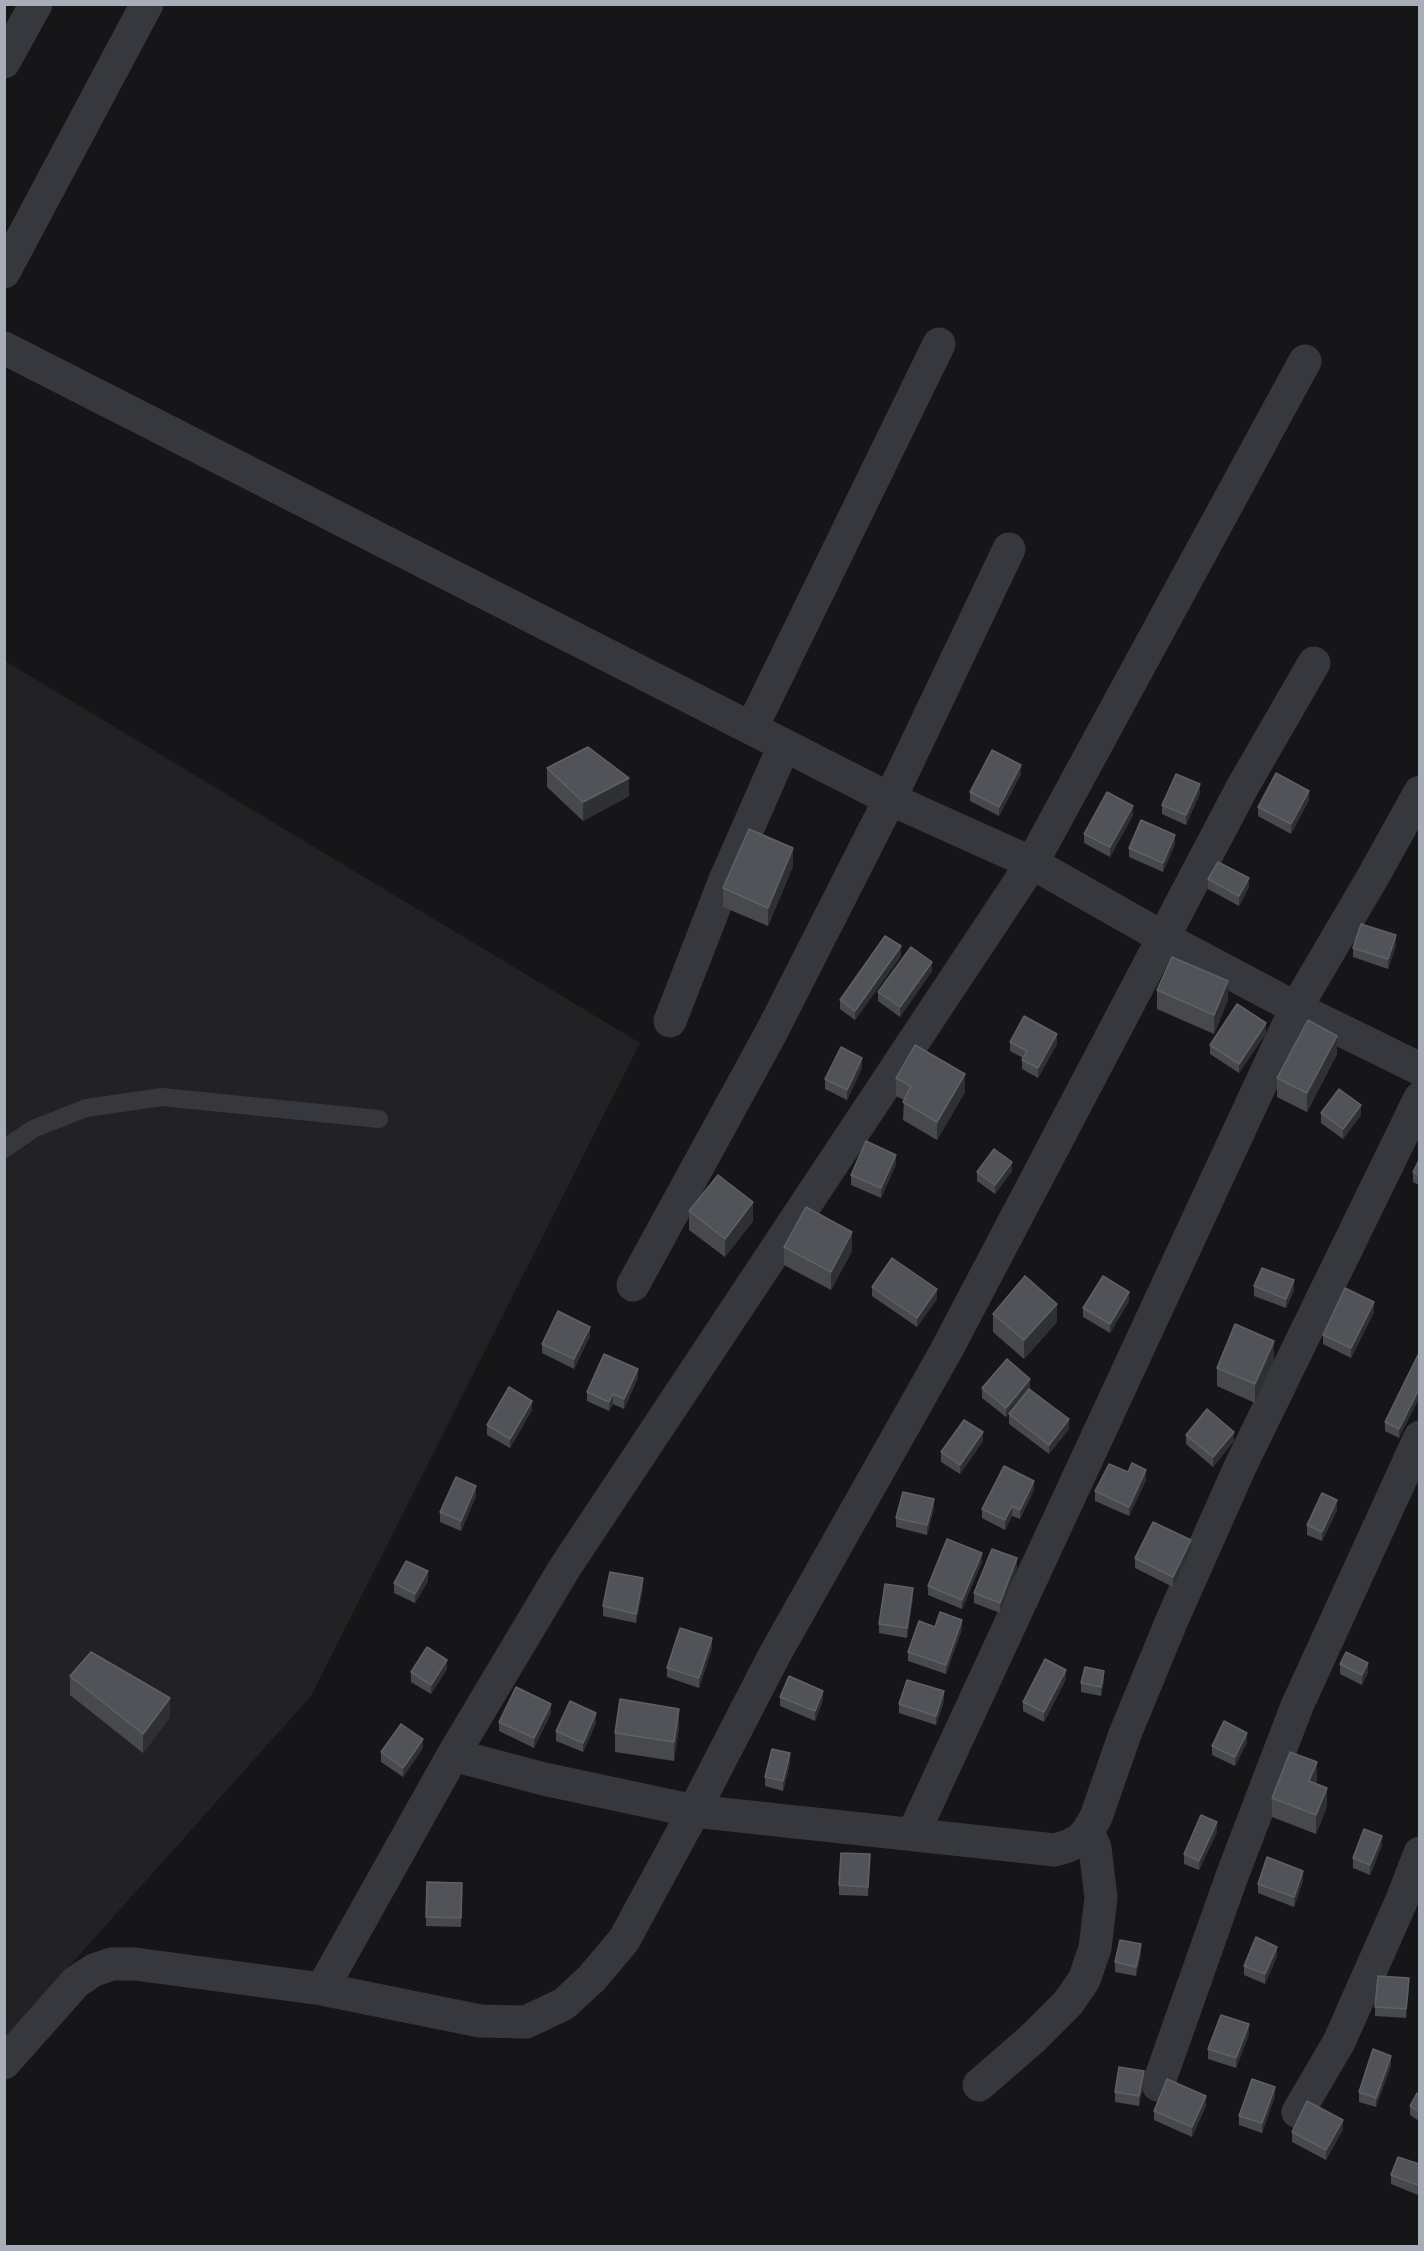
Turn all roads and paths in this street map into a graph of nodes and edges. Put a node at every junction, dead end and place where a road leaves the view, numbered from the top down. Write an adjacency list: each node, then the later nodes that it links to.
1 (36, 4): 3 (street)
2 (147, 4): 4 (street)
3 (4, 62)
4 (4, 272)
5 (939, 344): 10 (street)
6 (4, 348): 10 (street)
7 (1305, 361): 14 (street)
8 (1009, 549): 13 (street)
9 (1314, 663): 15 (street)
10 (752, 727): 11 (street)
11 (784, 746): 13 (street); 17 (street)
12 (1419, 792): 16 (street)
13 (890, 799): 14 (street); 22 (street)
14 (1032, 863): 15 (street); 24 (street)
15 (1164, 938): 16 (street); 25 (street)
16 (1296, 1008): 18 (street); 27 (street)
17 (670, 1021)
18 (1419, 1069)
19 (1419, 1098): 26 (street)
20 (379, 1119): 21 (lane)
21 (4, 1149)
22 (633, 1285)
23 (1419, 1437): 32 (street)
24 (453, 1755): 25 (street); 29 (street)
25 (694, 1811): 27 (street); 29 (street)
26 (1088, 1831): 27 (street); 31 (street)
27 (912, 1834)
28 (1419, 1853): 33 (street)
29 (322, 1989): 30 (street)
30 (4, 2063)
31 (978, 2085)
32 (1158, 2085)
33 (1298, 2112)

